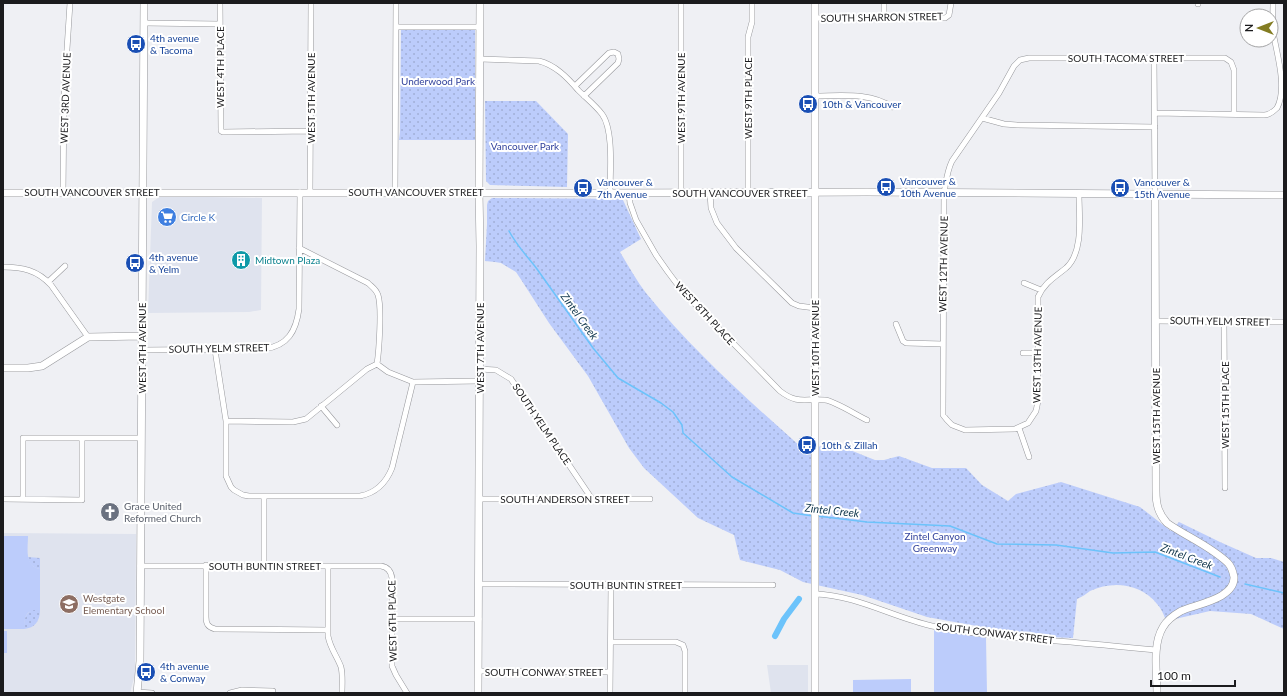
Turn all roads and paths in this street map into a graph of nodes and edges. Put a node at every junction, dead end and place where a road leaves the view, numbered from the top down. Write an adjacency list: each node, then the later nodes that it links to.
1 (70, 3): 38 (street, WEST 3RD AVENUE)
2 (144, 3): 15 (street, WEST 4TH AVENUE)
3 (220, 3): 16 (street, WEST 4TH PLACE)
4 (311, 3): 30 (street, WEST 5TH AVENUE)
5 (396, 3): 17 (street)
6 (480, 3): 18 (street, WEST 7TH AVENUE)
7 (681, 3): 41 (street, WEST 9TH AVENUE)
8 (752, 3): 43 (street, WEST 9TH PLACE)
9 (815, 3): 14 (street, WEST 10TH AVENUE)
10 (884, 3): 13 (street)
11 (950, 3): 13 (street, SOUTH SHARRON STREET)
12 (1274, 3): 27 (street)
13 (884, 17): 14 (street, SOUTH SHARRON STREET)
14 (815, 18): 24 (street, WEST 10TH AVENUE)
15 (144, 23): 16 (street); 32 (street, WEST 4TH AVENUE)
16 (219, 24): 30 (street, WEST 4TH PLACE)
17 (396, 27): 18 (street); 35 (street)
18 (480, 27): 19 (street, WEST 7TH AVENUE)
19 (480, 58): 22 (street); 36 (street, WEST 7TH AVENUE)
20 (1154, 58): 21 (street, SOUTH TACOMA STREET); 26 (street, WEST 15TH AVENUE); 27 (street, SOUTH TACOMA STREET)
21 (1020, 60): 28 (street, WEST 12TH AVENUE)
22 (575, 86): 23 (street); 23 (street)
23 (584, 96): 39 (street)
24 (815, 96): 25 (street); 37 (street, WEST 10TH AVENUE)
25 (892, 108)
26 (1155, 113): 27 (street); 29 (street, WEST 15TH AVENUE)
27 (1234, 114)
28 (982, 118): 29 (street); 44 (street, WEST 12TH AVENUE)
29 (1155, 127): 46 (street, WEST 15TH AVENUE)
30 (311, 131): 34 (street, WEST 5TH AVENUE)
31 (3, 192): 38 (street, SOUTH VANCOUVER STREET)
32 (143, 192): 33 (street, SOUTH VANCOUVER STREET); 38 (street, SOUTH VANCOUVER STREET); 59 (street, WEST 4TH AVENUE)
33 (300, 192): 34 (street, SOUTH VANCOUVER STREET); 48 (street)
34 (310, 192): 35 (street, SOUTH VANCOUVER STREET)
35 (395, 192): 36 (street, SOUTH VANCOUVER STREET)
36 (479, 192): 39 (street, SOUTH VANCOUVER STREET); 68 (street, WEST 7TH AVENUE)
37 (815, 192): 43 (street, SOUTH VANCOUVER STREET); 44 (street, SOUTH VANCOUVER STREET); 54 (street, WEST 10TH AVENUE)
38 (63, 193)
39 (610, 193): 40 (street, SOUTH VANCOUVER STREET)
40 (630, 193): 41 (street, SOUTH VANCOUVER STREET); 71 (street, WEST 8TH PLACE)
41 (681, 193): 42 (street, SOUTH VANCOUVER STREET)
42 (710, 193): 43 (street, SOUTH VANCOUVER STREET); 54 (street)
43 (748, 193)
44 (944, 193): 45 (street, SOUTH VANCOUVER STREET); 61 (street, WEST 12TH AVENUE)
45 (1079, 194): 46 (street, SOUTH VANCOUVER STREET); 53 (street)
46 (1155, 195): 47 (street, SOUTH VANCOUVER STREET); 55 (street, WEST 15TH AVENUE)
47 (1284, 195)
48 (299, 248): 63 (street, SOUTH YELM STREET); 66 (street)
49 (65, 266): 51 (street)
50 (3, 267): 51 (street)
51 (48, 282): 60 (street)
52 (1024, 283): 53 (street)
53 (1041, 290): 65 (street, WEST 13TH AVENUE)
54 (815, 308): 71 (street, WEST 10TH AVENUE)
55 (1155, 320): 56 (street, SOUTH YELM STREET); 100 (street, WEST 15TH AVENUE)
56 (1224, 322): 57 (street, SOUTH YELM STREET); 80 (street, WEST 15TH PLACE)
57 (1284, 322)
58 (896, 324): 61 (street)
59 (142, 336): 60 (street); 62 (street, WEST 4TH AVENUE)
60 (88, 337): 67 (street)
61 (943, 344): 76 (street, WEST 12TH AVENUE)
62 (142, 350): 63 (street, SOUTH YELM STREET); 78 (street, WEST 4TH AVENUE)
63 (215, 350): 74 (street)
64 (1023, 353): 65 (street)
65 (1038, 354): 76 (street, WEST 13TH AVENUE)
66 (377, 364): 70 (street); 72 (street)
67 (3, 368)
68 (479, 369): 69 (street, WEST 7TH AVENUE); 85 (street, SOUTH YELM PLACE)
69 (479, 381): 70 (street); 84 (street, WEST 7TH AVENUE)
70 (413, 382): 81 (street)
71 (815, 400): 73 (street, WEST 8TH PLACE); 95 (street, WEST 10TH AVENUE)
72 (321, 406): 74 (street); 75 (street)
73 (866, 420)
74 (226, 421): 81 (street)
75 (336, 425)
76 (1019, 428): 79 (street)
77 (82, 438): 78 (street); 83 (street); 83 (street)
78 (141, 438): 89 (street, WEST 4TH AVENUE)
79 (1029, 457)
80 (1225, 488)
81 (264, 496): 88 (street)
82 (3, 499): 83 (street)
83 (24, 499)
84 (479, 499): 85 (street, SOUTH ANDERSON STREET); 92 (street, WEST 7TH AVENUE)
85 (592, 499): 86 (street, SOUTH ANDERSON STREET)
86 (650, 499)
87 (206, 565): 88 (street, SOUTH BUNTIN STREET); 89 (street, SOUTH BUNTIN STREET); 98 (street)
88 (264, 565): 90 (street, SOUTH BUNTIN STREET)
89 (140, 566): 104 (street, WEST 4TH AVENUE)
90 (328, 566): 91 (street, SOUTH BUNTIN STREET); 98 (street)
91 (389, 569): 96 (street, WEST 6TH PLACE)
92 (479, 584): 93 (street, SOUTH BUNTIN STREET); 97 (street, WEST 7TH AVENUE)
93 (611, 585): 94 (street, SOUTH BUNTIN STREET); 99 (street)
94 (773, 585)
95 (815, 594): 100 (street, SOUTH CONWAY STREET); 112 (street, WEST 10TH AVENUE)
96 (392, 619): 97 (street); 108 (street, WEST 6TH PLACE)
97 (479, 619): 101 (street, WEST 7TH AVENUE)
98 (327, 630): 107 (street)
99 (610, 642): 102 (street); 111 (street)
100 (1156, 650): 113 (street, WEST 15TH AVENUE)
101 (478, 671): 102 (street, SOUTH CONWAY STREET); 109 (street, WEST 7TH AVENUE)
102 (610, 672): 110 (street)
103 (273, 691): 106 (street)
104 (137, 692): 105 (street)
105 (152, 693)
106 (230, 693)
107 (342, 693)
108 (407, 693)
109 (478, 693)
110 (610, 693)
111 (685, 693)
112 (815, 693)
113 (1157, 693)

